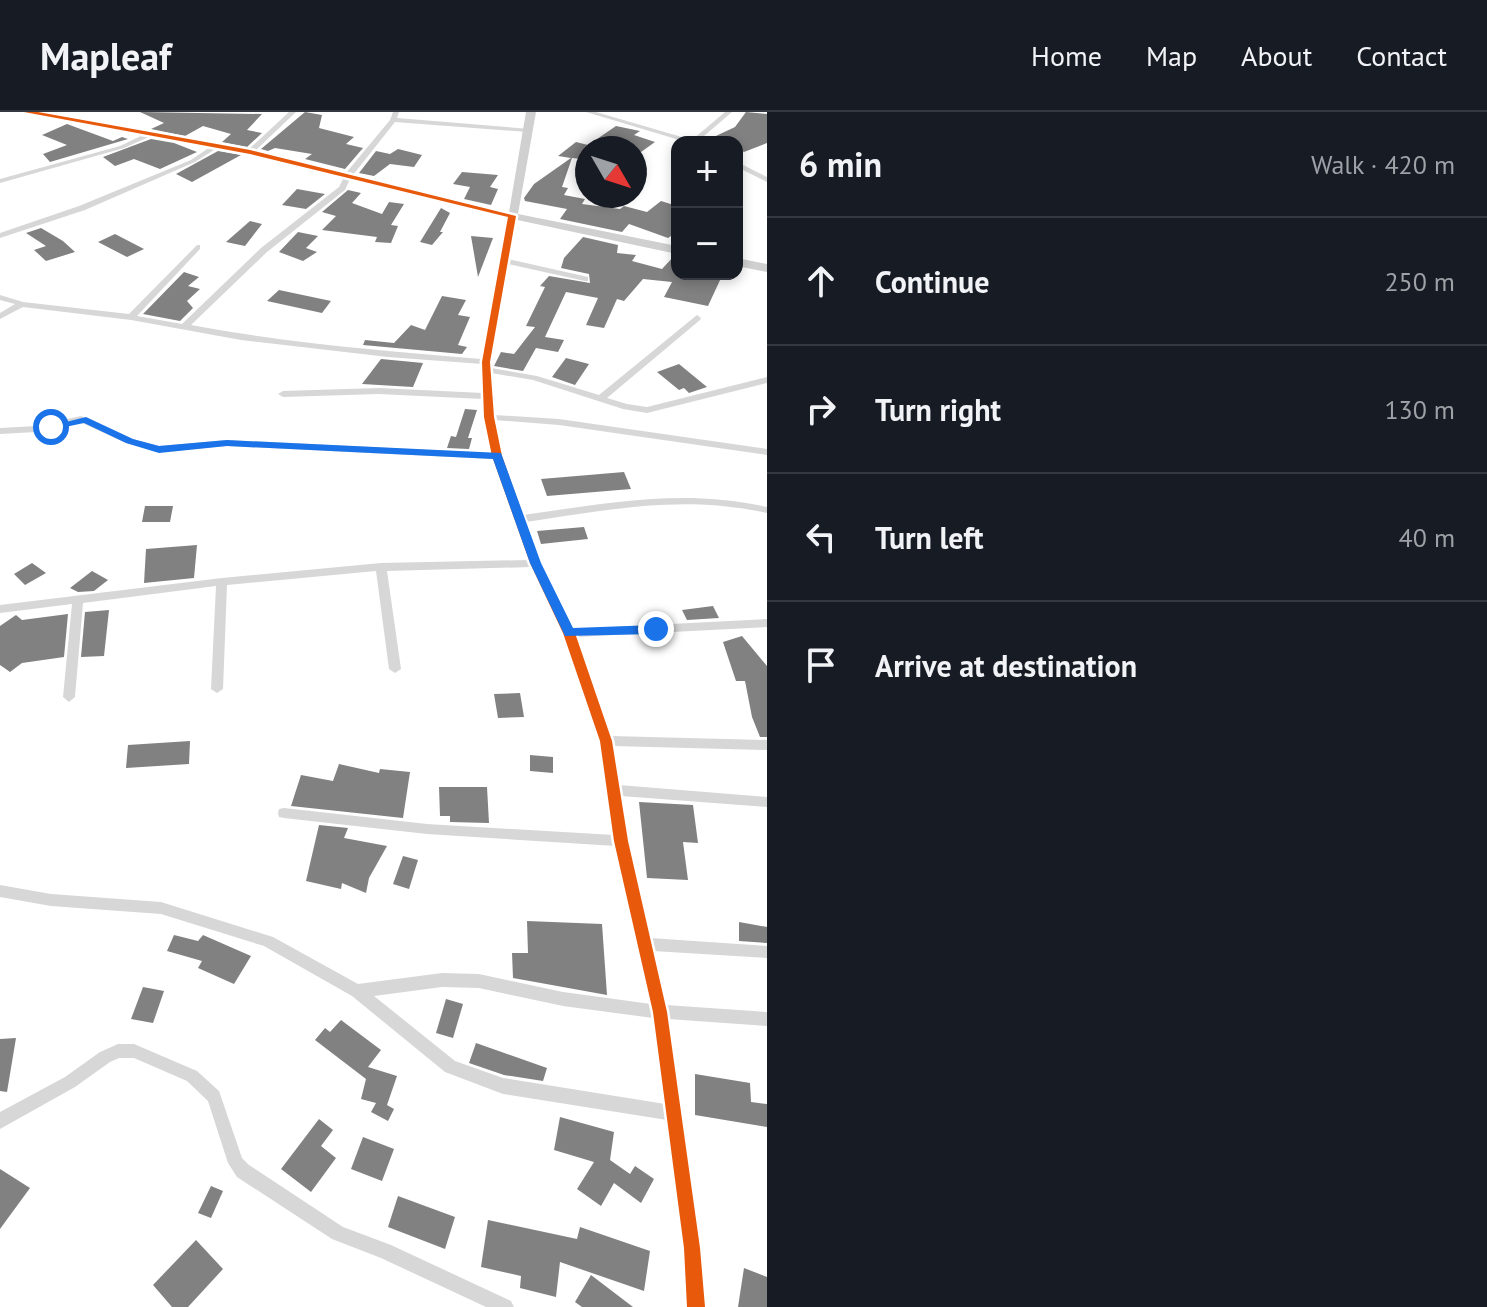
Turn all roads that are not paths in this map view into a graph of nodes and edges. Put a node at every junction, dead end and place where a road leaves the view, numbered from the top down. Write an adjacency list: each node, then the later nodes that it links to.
1 (27, 112): 8 (street)
2 (293, 112): 12 (street)
3 (531, 112): 7 (main road)
4 (589, 112): 9 (street)
5 (729, 112): 10 (street)
6 (395, 116): 7 (street); 14 (street)
7 (528, 130): 17 (main road)
8 (151, 134): 11 (street); 16 (street)
9 (673, 136)
10 (701, 136)
11 (216, 146): 12 (street); 18 (street)
12 (250, 152): 14 (street)
13 (743, 167): 15 (street)
14 (348, 176): 17 (street); 30 (street)
15 (767, 180)
16 (0, 181)
17 (512, 216): 20 (main road); 21 (street)
18 (0, 236)
19 (197, 247): 28 (street)
20 (671, 249)
21 (502, 260): 24 (street); 31 (street)
22 (743, 263): 23 (main road)
23 (767, 268)
24 (585, 279)
25 (0, 297): 26 (street)
26 (22, 304): 27 (street); 28 (street)
27 (0, 316)
28 (131, 317): 30 (street)
29 (697, 318): 35 (street)
30 (185, 326): 31 (street)
31 (487, 366): 34 (street); 35 (street)
32 (767, 380): 35 (street)
33 (283, 394): 34 (street)
34 (486, 396): 36 (street)
35 (600, 399)
36 (489, 417): 38 (street); 39 (street)
37 (0, 431): 39 (street)
38 (767, 452)
39 (497, 456): 41 (street)
40 (767, 510): 41 (street)
41 (520, 519): 42 (street)
42 (535, 563): 43 (street); 48 (street)
43 (381, 567): 44 (street); 49 (street)
44 (222, 582): 45 (street); 50 (street)
45 (78, 598): 46 (street); 51 (street)
46 (0, 609)
47 (767, 623): 48 (street)
48 (569, 633): 52 (street)
49 (395, 669)
50 (217, 689)
51 (69, 697)
52 (606, 741): 53 (street); 54 (street)
53 (767, 745)
54 (614, 790): 55 (street); 57 (street)
55 (767, 802)
56 (284, 813): 57 (street)
57 (621, 841): 59 (street)
58 (0, 891): 61 (street)
59 (646, 944): 60 (street); 62 (street)
60 (767, 952)
61 (357, 991): 62 (street); 64 (street)
62 (660, 1012): 63 (street); 64 (street)
63 (767, 1019)
64 (675, 1113): 67 (street)
65 (0, 1121): 66 (street)
66 (505, 1307)
67 (696, 1307)

